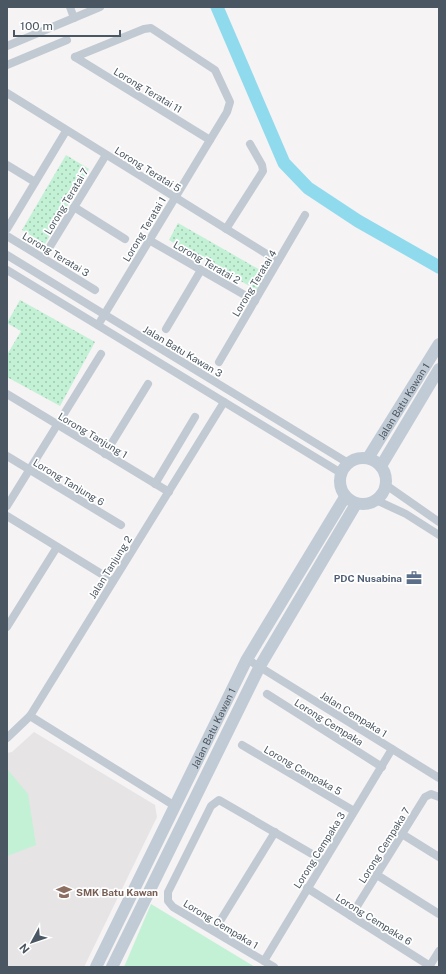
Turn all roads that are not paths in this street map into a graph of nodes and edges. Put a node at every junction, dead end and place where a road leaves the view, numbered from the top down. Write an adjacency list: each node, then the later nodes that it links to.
1 (70, 7): 3 (street)
2 (100, 7): 3 (street)
3 (74, 18): 5 (street)
4 (67, 40): 6 (street)
5 (7, 46)
6 (7, 65)
7 (7, 93): 9 (street, Lorong Teratai 5)
8 (227, 112): 10 (street, Lorong Teratai 1); 10 (street, Lorong Teratai 11)
9 (66, 131): 12 (street, Lorong Teratai 5); 14 (street)
10 (210, 140): 15 (street, Lorong Teratai 1)
11 (250, 144): 19 (street)
12 (106, 155): 15 (street, Lorong Teratai 5); 16 (street, Lorong Teratai 7)
13 (7, 165): 14 (street)
14 (35, 182): 18 (street)
15 (175, 198): 19 (street, Lorong Teratai 5); 22 (street, Lorong Teratai 1)
16 (74, 207): 21 (street); 24 (street, Lorong Teratai 7)
17 (306, 215): 25 (street, Lorong Teratai 4)
18 (7, 229)
19 (226, 229): 25 (street, Lorong Teratai 5)
20 (7, 236): 24 (street, Lorong Teratai 3)
21 (125, 239)
22 (149, 240): 27 (street, Lorong Teratai 2); 30 (street, Lorong Teratai 1)
23 (7, 255): 30 (street, Jalan Batu Kawan 3)
24 (43, 258): 28 (street, Lorong Teratai 3)
25 (278, 261): 29 (street, Lorong Teratai 4)
26 (7, 270): 31 (street)
27 (201, 270): 29 (street, Lorong Teratai 2); 32 (street)
28 (95, 290)
29 (255, 301): 35 (street, Lorong Teratai 4)
30 (104, 314): 31 (street, Lorong Teratai 1); 45 (street, Jalan Batu Kawan 3)
31 (98, 325): 39 (street)
32 (166, 329)
33 (439, 344): 44 (street, Jalan Batu Kawan 1)
34 (101, 354): 41 (street)
35 (219, 362)
36 (439, 369): 46 (street, Jalan Batu Kawan 1)
37 (148, 384): 42 (street)
38 (7, 394): 41 (street, Lorong Tanjung 1)
39 (224, 402): 48 (street); 51 (street, Jalan Tanjung 2)
40 (195, 417): 49 (street)
41 (57, 425): 42 (street, Lorong Tanjung 1); 47 (street)
42 (105, 454): 49 (street, Lorong Tanjung 1)
43 (7, 456): 47 (street, Lorong Tanjung 6)
44 (368, 458): 45 (street); 46 (street)
45 (348, 463): 48 (street)
46 (380, 466): 50 (street)
47 (30, 470): 55 (street); 58 (street, Lorong Tanjung 6)
48 (341, 473): 52 (street)
49 (155, 484): 51 (street, Lorong Tanjung 1)
50 (386, 485): 53 (street); 57 (street)
51 (169, 492): 61 (street, Jalan Tanjung 2)
52 (345, 497): 54 (street); 63 (street, Jalan Batu Kawan 1)
53 (376, 500): 54 (street); 59 (street)
54 (356, 504): 64 (street, Jalan Batu Kawan 1)
55 (7, 506)
56 (7, 516): 60 (street)
57 (439, 522)
58 (121, 525)
59 (439, 535)
60 (57, 547): 61 (street); 62 (street)
61 (113, 581): 66 (street, Jalan Tanjung 2)
62 (7, 627)
63 (247, 659): 64 (street, Jalan Cempaka 1); 73 (street, Jalan Batu Kawan 1)
64 (260, 666): 69 (street, Jalan Cempaka 1); 88 (street, Jalan Batu Kawan 1)
65 (267, 694): 70 (street, Lorong Cempaka)
66 (30, 716): 67 (street, Jalan Tanjung 2); 73 (street)
67 (7, 738)
68 (242, 745): 74 (street, Lorong Cempaka 5)
69 (392, 749): 70 (street, Lorong Cempaka 3); 71 (street, Jalan Cempaka 1)
70 (382, 767): 74 (street, Lorong Cempaka 3)
71 (439, 778)
72 (439, 797): 76 (street, Lorong Cempaka 7)
73 (175, 806): 87 (street, Jalan Batu Kawan 1)
74 (354, 811): 78 (street, Lorong Cempaka 3)
75 (275, 832): 78 (street); 83 (street); 83 (street, Lorong Cempaka 1)
76 (402, 834): 77 (street); 79 (street, Lorong Cempaka 7)
77 (439, 856)
78 (324, 861): 80 (street, Lorong Cempaka 3)
79 (377, 875): 81 (street); 82 (street, Lorong Cempaka 7)
80 (307, 888): 82 (street, Lorong Cempaka 6); 85 (street, Lorong Cempaka 3)
81 (439, 914)
82 (351, 916): 86 (street, Lorong Cempaka 6)
83 (214, 931): 85 (street, Lorong Cempaka 1)
84 (439, 951): 86 (street)
85 (264, 961): 89 (street, Lorong Cempaka 1)
86 (430, 966)
87 (96, 967)
88 (112, 967)
89 (274, 967)

